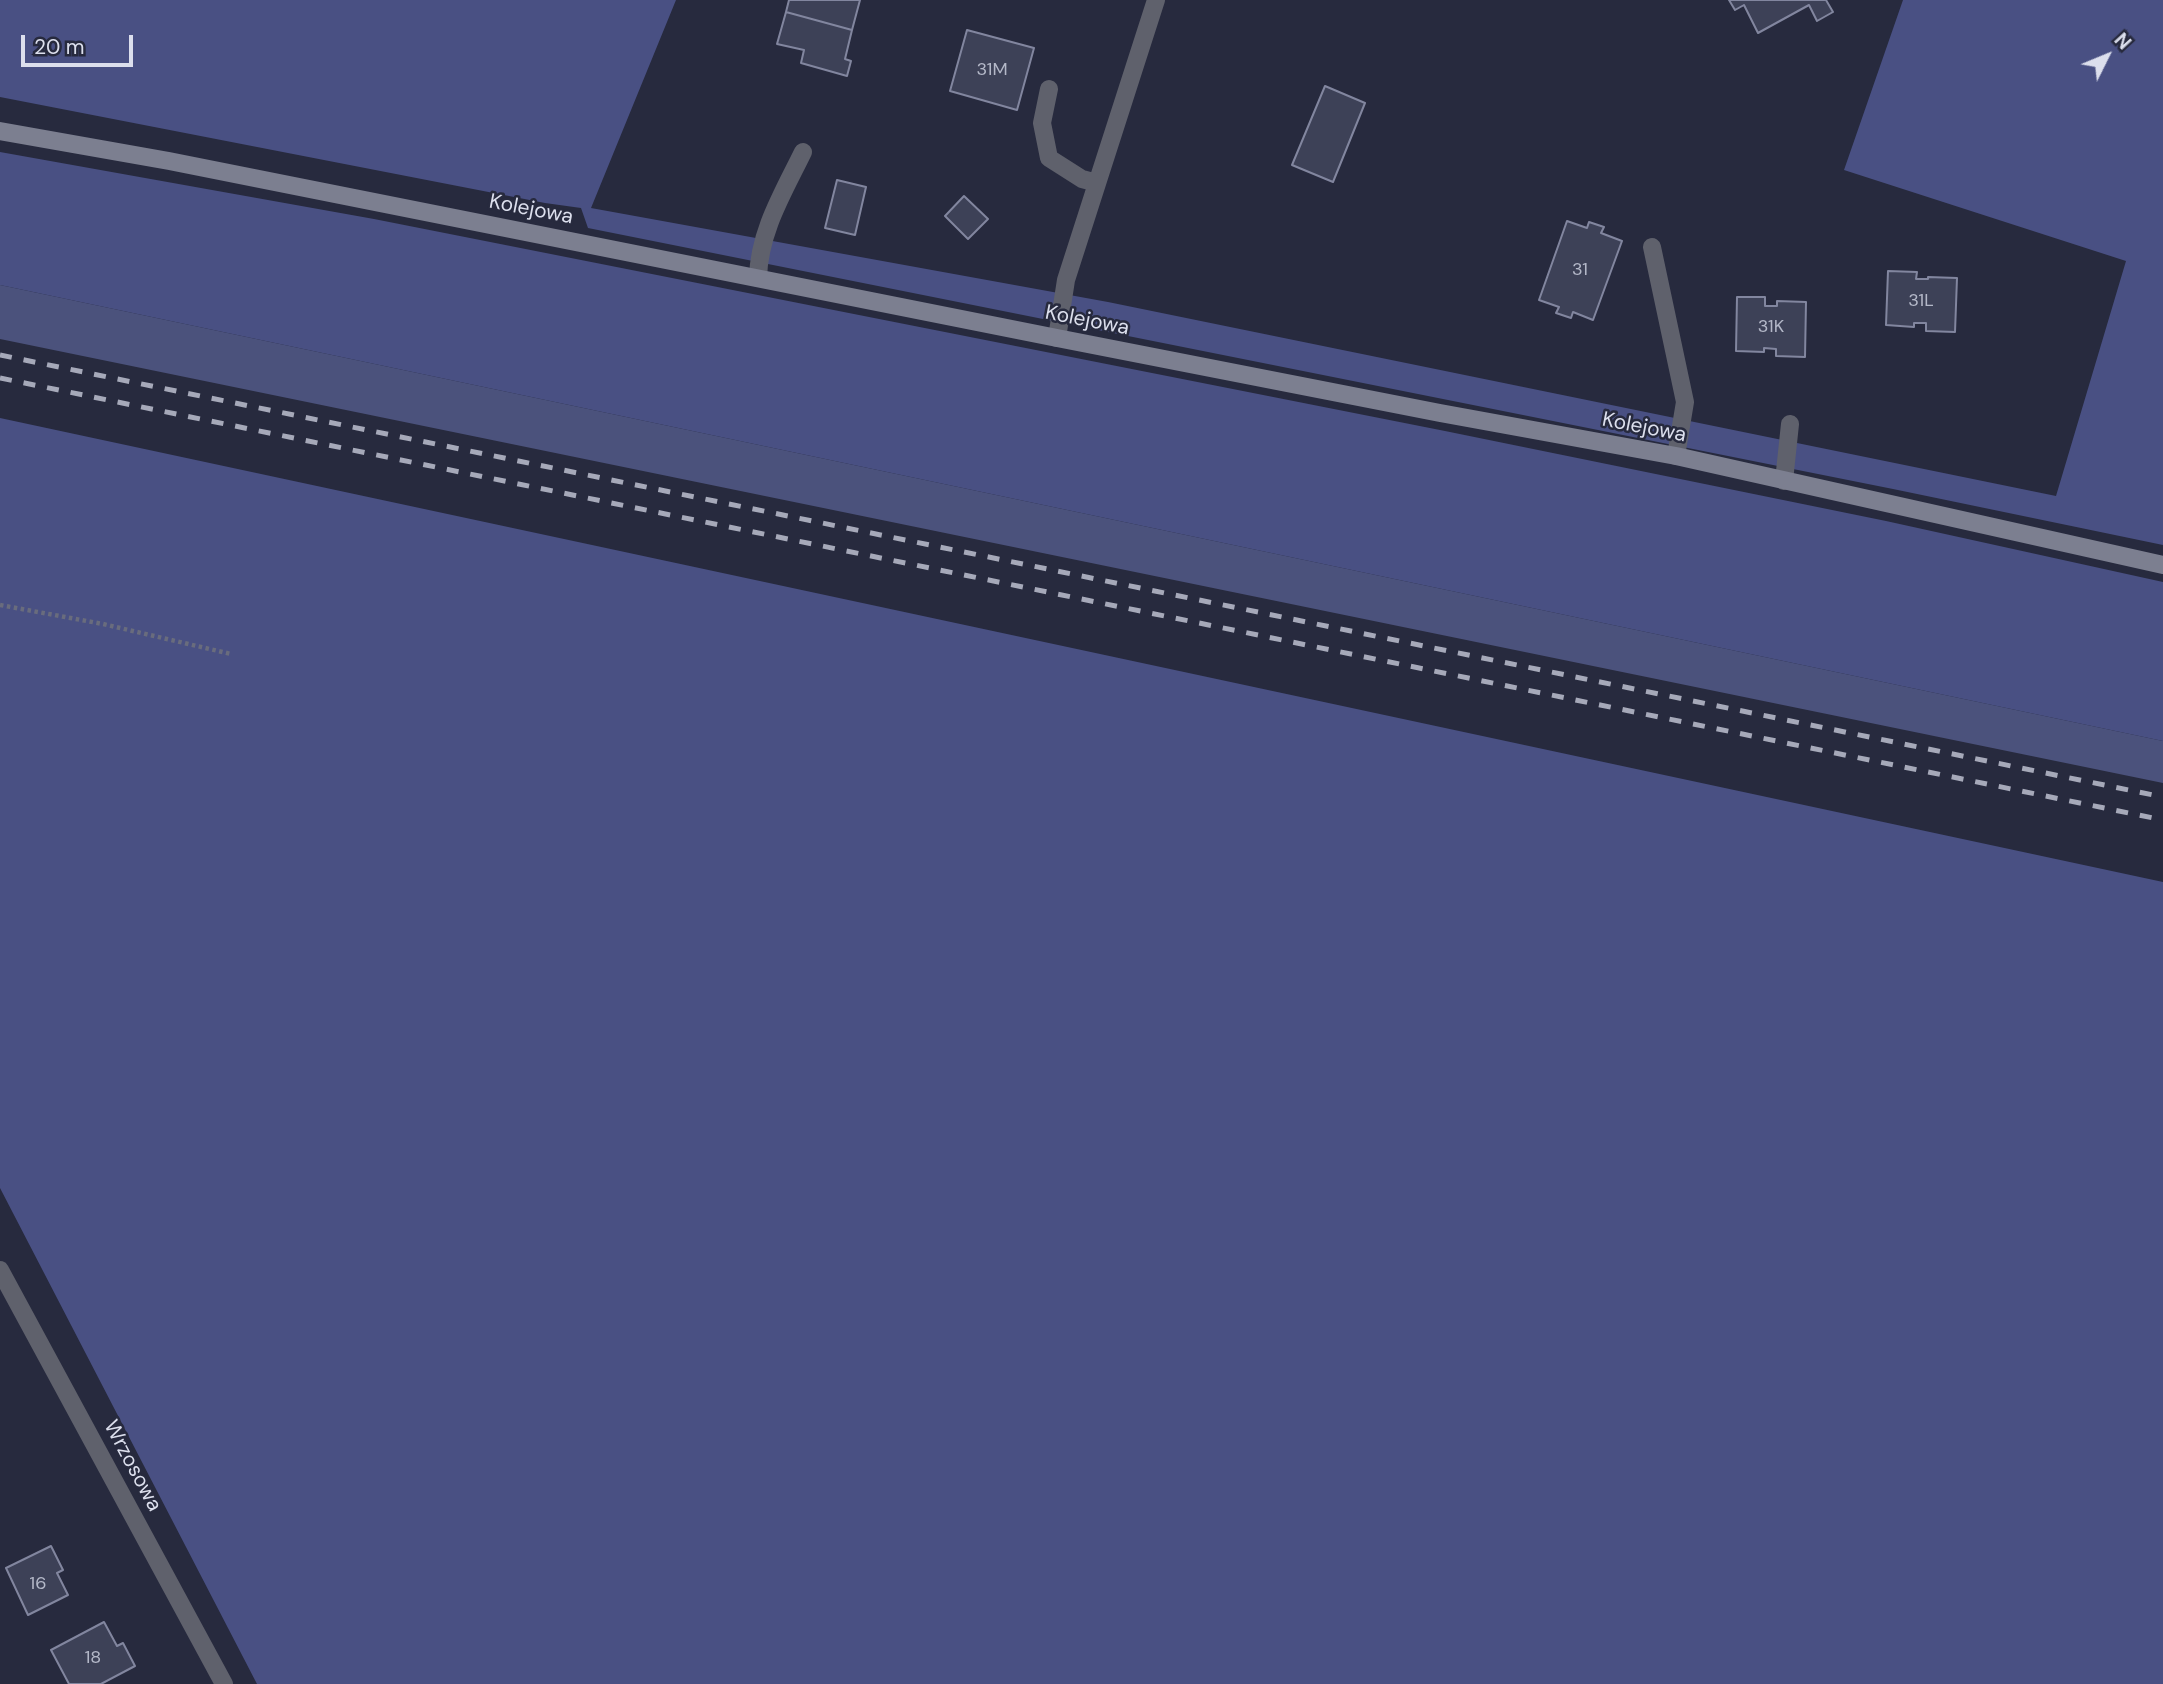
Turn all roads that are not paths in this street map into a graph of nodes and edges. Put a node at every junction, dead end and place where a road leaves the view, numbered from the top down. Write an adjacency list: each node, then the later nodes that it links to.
1 (1156, 0): 5 (street)
2 (1049, 89): 5 (street)
3 (0, 131): 7 (street, Kolejowa)
4 (803, 152): 7 (street)
5 (1097, 183): 8 (street)
6 (1652, 247): 10 (street)
7 (758, 278): 8 (street, Kolejowa)
8 (1057, 338): 10 (street, Kolejowa)
9 (1790, 425): 11 (street)
10 (1676, 456): 11 (street, Kolejowa)
11 (1784, 481): 12 (street, Kolejowa)
12 (2163, 565)
13 (0, 1270): 14 (street, Wrzosowa)
14 (224, 1684)

